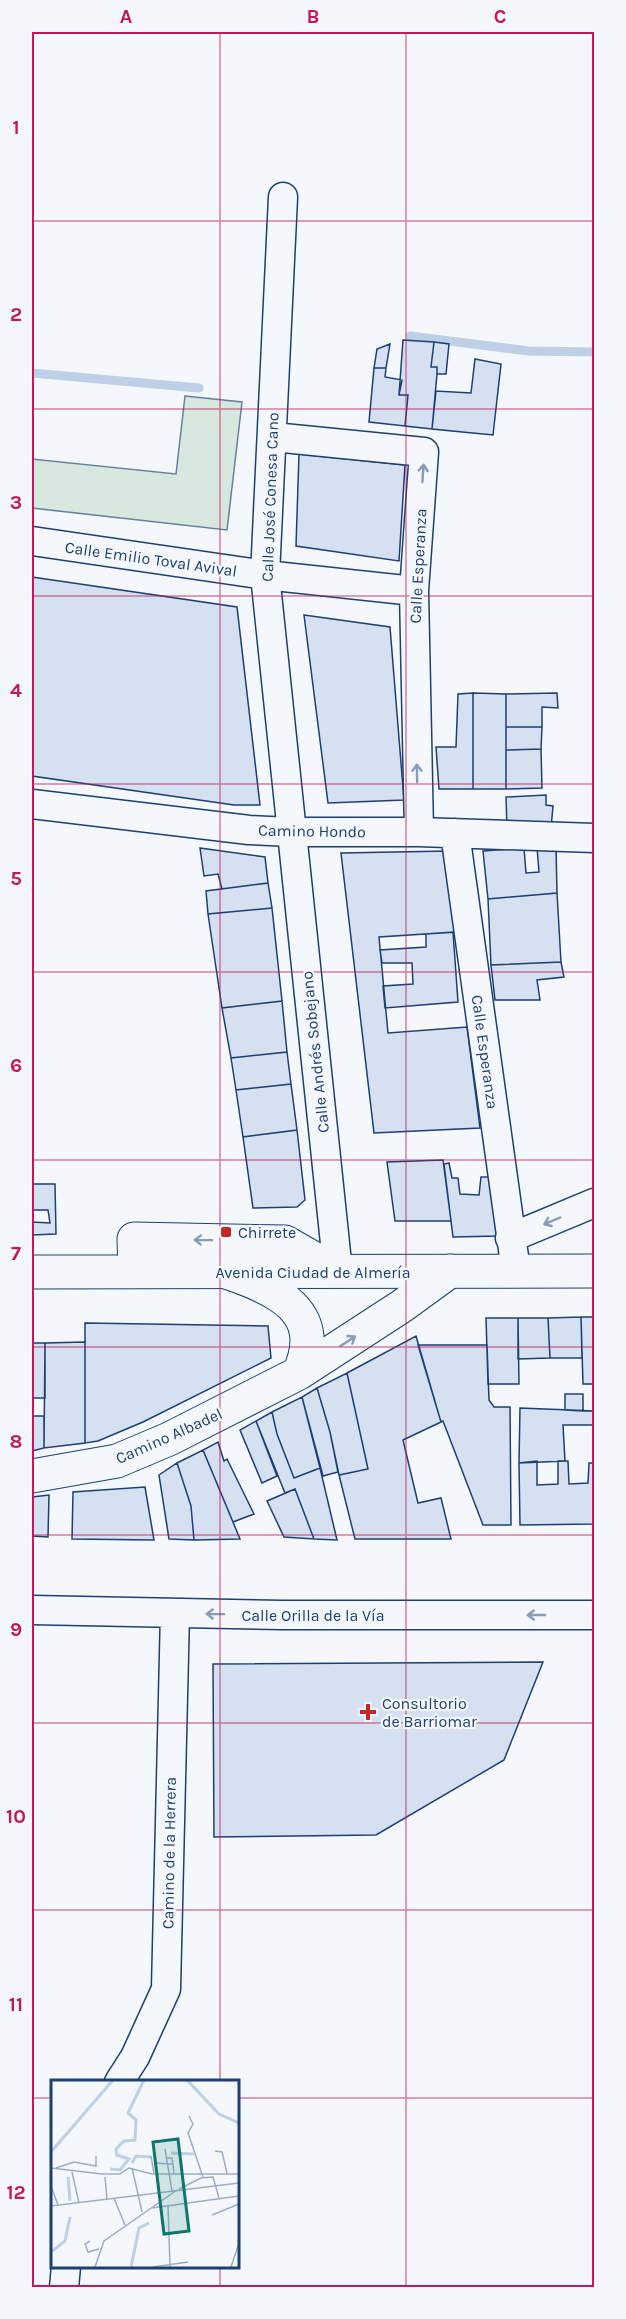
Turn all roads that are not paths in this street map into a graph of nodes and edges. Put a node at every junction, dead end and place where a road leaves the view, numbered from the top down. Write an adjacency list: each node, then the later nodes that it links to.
1 (283, 197): 2 (street, Calle José Conesa Cano)
2 (273, 437): 4 (street, Calle José Conesa Cano); 5 (street, Calle Esperanza, one-way to 2)
3 (32, 541): 4 (street, Calle Emilio Toval Avival)
4 (265, 575): 5 (street, Calle Emilio Toval Avival); 7 (street, Calle José Conesa Cano)
5 (414, 591): 8 (street, Calle Esperanza, one-way to 5)
6 (32, 804): 7 (street, Camino Hondo)
7 (291, 832): 8 (street, Camino Hondo); 19 (street, Calle Andrés Sobejano)
8 (418, 832): 9 (street, Camino Hondo)
9 (455, 833): 10 (street, Camino Hondo); 12 (street, Calle Esperanza)
10 (594, 838)
11 (594, 1203): 12 (street, one-way to 12)
12 (510, 1238): 14 (street, Calle Esperanza)
13 (450, 1271): 14 (main road, Avenida Ciudad de Almería); 19 (main road, Avenida Ciudad de Almería); 20 (main road, Camino Albadel, one-way to 13)
14 (516, 1271): 15 (main road, Avenida Ciudad de Almería)
15 (594, 1271)
16 (32, 1272): 17 (main road, Avenida Ciudad de Almería)
17 (135, 1272): 18 (main road, Avenida Ciudad de Almería); 19 (main road, one-way to 17)
18 (226, 1272): 19 (main road, Avenida Ciudad de Almería); 20 (main road)
19 (338, 1272)
20 (299, 1373): 21 (main road, Camino Albadel)
21 (32, 1476)
22 (32, 1610): 23 (street, Calle Orilla de la Vía)
23 (175, 1612): 24 (street, Calle Orilla de la Vía, one-way to 23); 25 (street, Camino de la Herrera)
24 (594, 1615)
25 (120, 2080)
26 (66, 2268): 27 (street)
27 (64, 2288)

